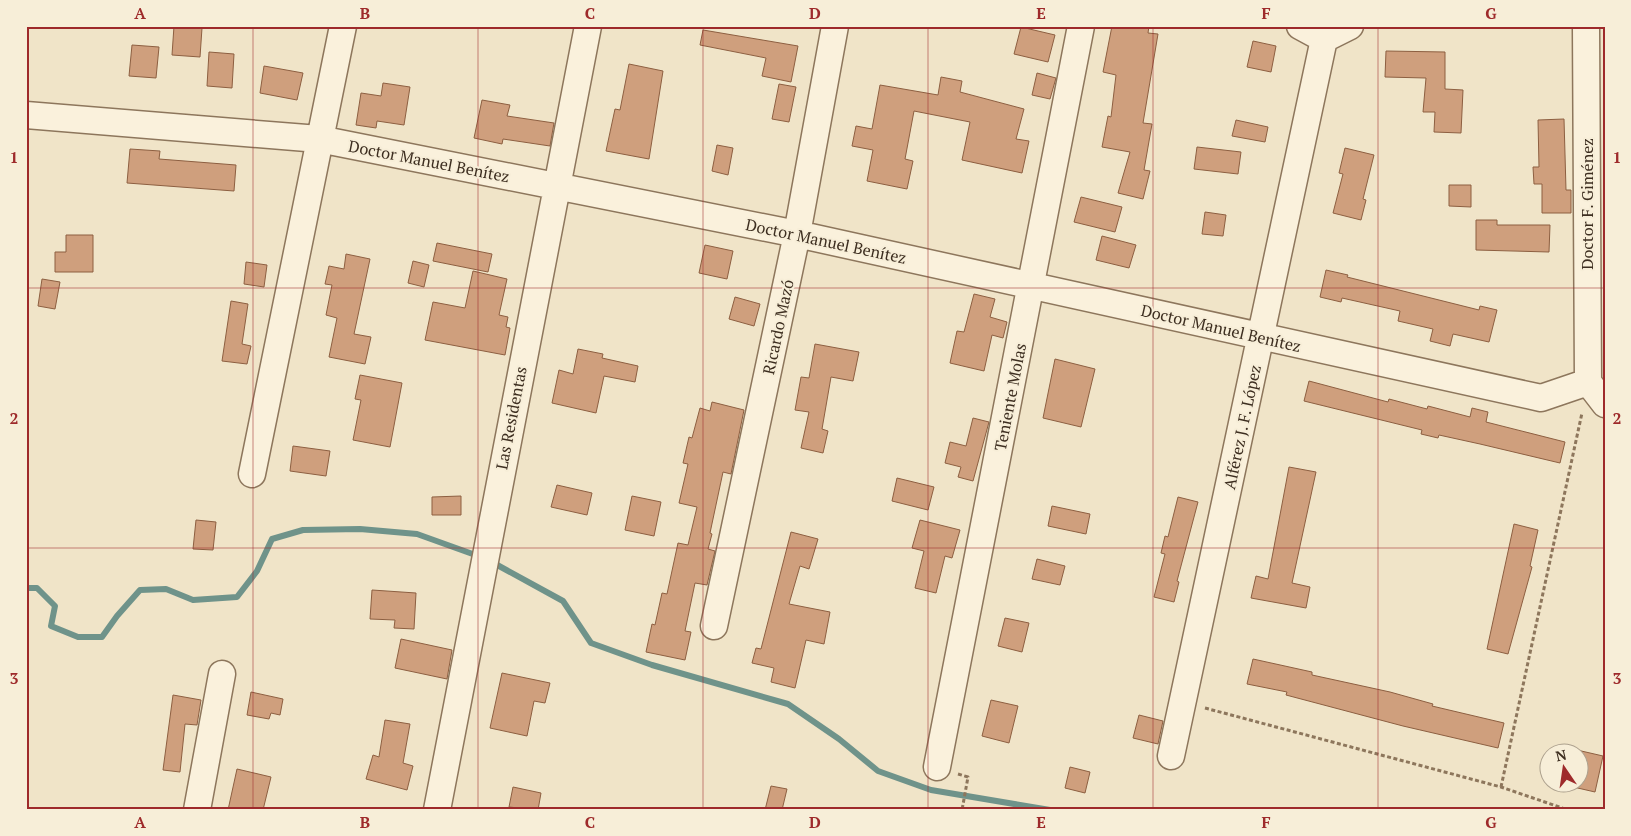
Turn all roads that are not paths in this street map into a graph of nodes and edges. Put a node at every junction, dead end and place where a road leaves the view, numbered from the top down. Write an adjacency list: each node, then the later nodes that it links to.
1 (343, 26): 10 (street)
2 (588, 26): 11 (street, Las Residentas)
3 (835, 26): 12 (street, Ricardo Mazó)
4 (1081, 26): 13 (street, Teniente Molas)
5 (1300, 26): 8 (street)
6 (1350, 26): 8 (street)
7 (1586, 26): 15 (street, Doctor F. Giménez)
8 (1324, 39): 14 (street, Alférez J. F. López)
9 (26, 115): 10 (street, Doctor Manuel Benítez)
10 (319, 140): 11 (street, Doctor Manuel Benítez); 17 (street)
11 (556, 186): 12 (street, Doctor Manuel Benítez); 23 (street, Las Residentas)
12 (797, 234): 13 (street, Doctor Manuel Benítez); 18 (street, Ricardo Mazó)
13 (1032, 286): 14 (street, Doctor Manuel Benítez); 21 (street, Teniente Molas)
14 (1261, 337): 15 (street, Doctor Manuel Benítez); 20 (street, Alférez J. F. López)
15 (1588, 382): 16 (street)
16 (1605, 404)
17 (252, 474)
18 (714, 626)
19 (222, 674): 22 (street)
20 (1171, 756)
21 (937, 767)
22 (197, 810)
23 (437, 810)

